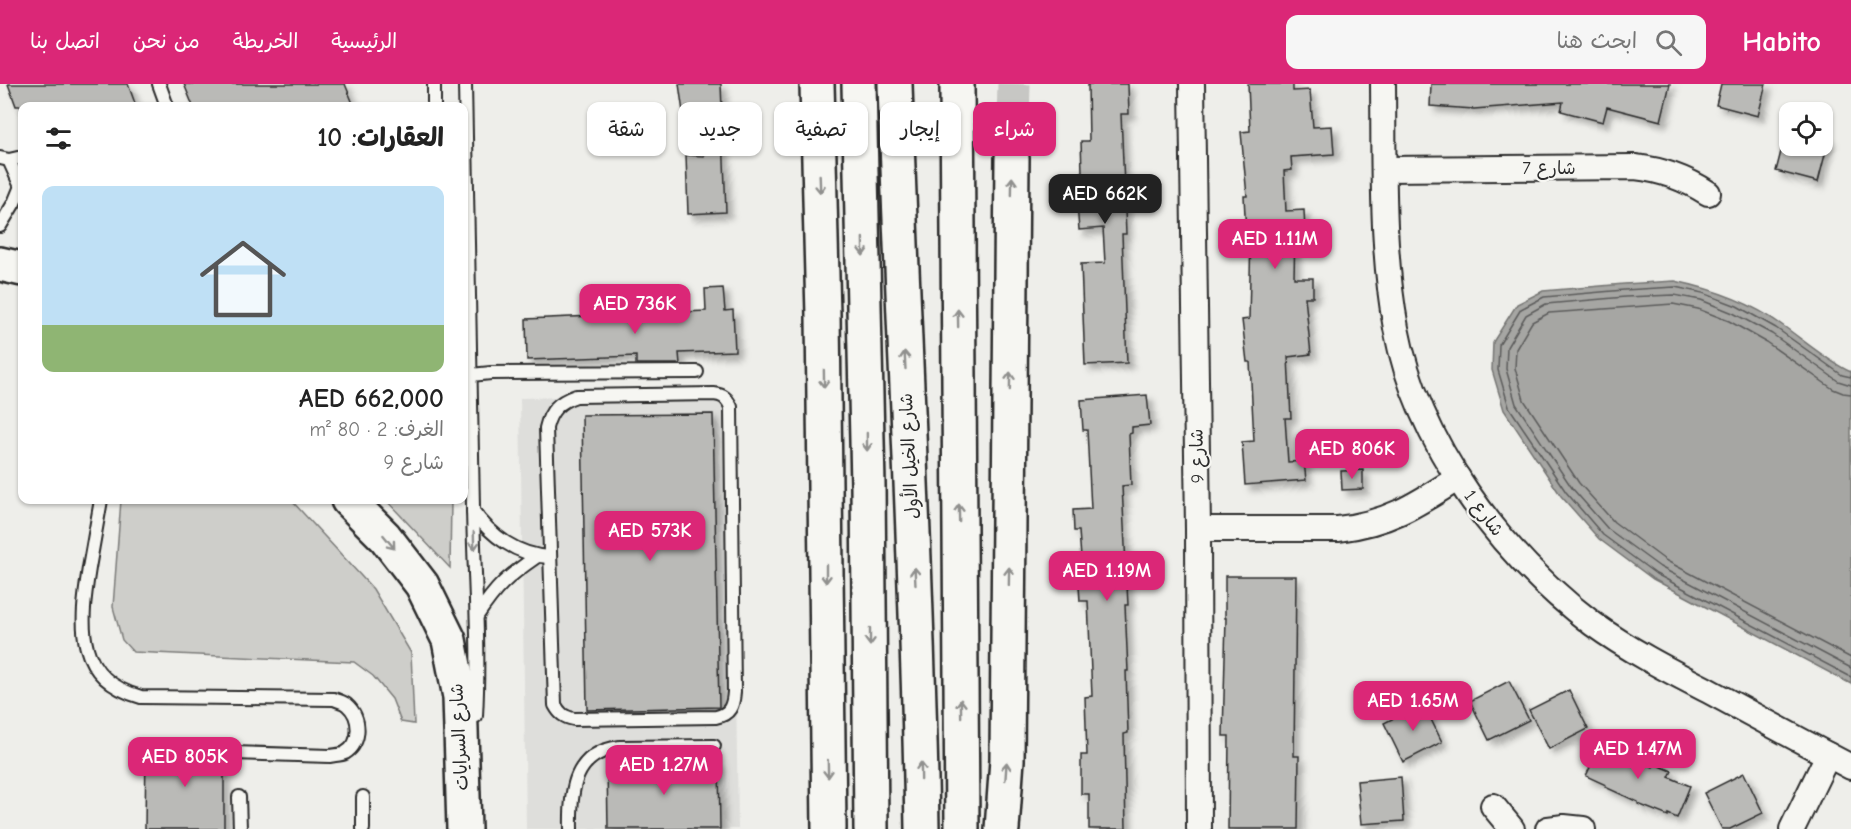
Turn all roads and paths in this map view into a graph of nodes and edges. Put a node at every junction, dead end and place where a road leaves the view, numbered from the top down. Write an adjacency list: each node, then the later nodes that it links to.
1 (159, 84): 10 (lane)
2 (434, 84): 11 (lane)
3 (465, 84): 12 (lane)
4 (817, 84): 44 (main road, one-way to 44)
5 (860, 84): 45 (main road, one-way to 45)
6 (895, 84): 46 (main road, شارع الخيل الأول, one-way to 6)
7 (957, 84): 47 (main road, one-way to 7)
8 (1192, 84): 29 (street, شارع 9)
9 (1383, 84): 15 (street, شارع 1)
10 (166, 102)
11 (434, 102)
12 (465, 102)
13 (1012, 158): 48 (main road, one-way to 13)
14 (5, 159): 16 (lane)
15 (1384, 169): 17 (street, شارع 7); 25 (street, شارع 1)
16 (18, 180)
17 (1708, 193)
18 (18, 195): 19 (lane)
19 (0, 226)
20 (468, 230): 24 (lane)
21 (0, 264): 22 (main road)
22 (18, 268)
23 (697, 372): 24 (lane)
24 (471, 375): 28 (lane)
25 (1458, 478): 29 (street); 35 (street, شارع 1)
26 (100, 504): 34 (lane)
27 (352, 504): 40 (main road, شارع السرايات, one-way to 40)
28 (473, 510): 30 (lane); 32 (lane, one-way to 32)
29 (1198, 529): 49 (street, شارع 9)
30 (536, 556): 31 (lane); 32 (lane)
31 (549, 557): 31 (lane)
32 (477, 616): 40 (lane)
33 (714, 746): 43 (lane)
34 (235, 753)
35 (1828, 755): 36 (street, شارع 1); 53 (street)
36 (1851, 767)
37 (239, 797): 41 (lane)
38 (363, 797): 42 (lane)
39 (1493, 806): 50 (street)
40 (464, 824)
41 (240, 829)
42 (363, 829)
43 (571, 829)
44 (829, 829)
45 (871, 829)
46 (922, 829)
47 (962, 829)
48 (1002, 829)
49 (1199, 829)
50 (1512, 829)
51 (1548, 829): 52 (street)
52 (1583, 829)
53 (1792, 829)

